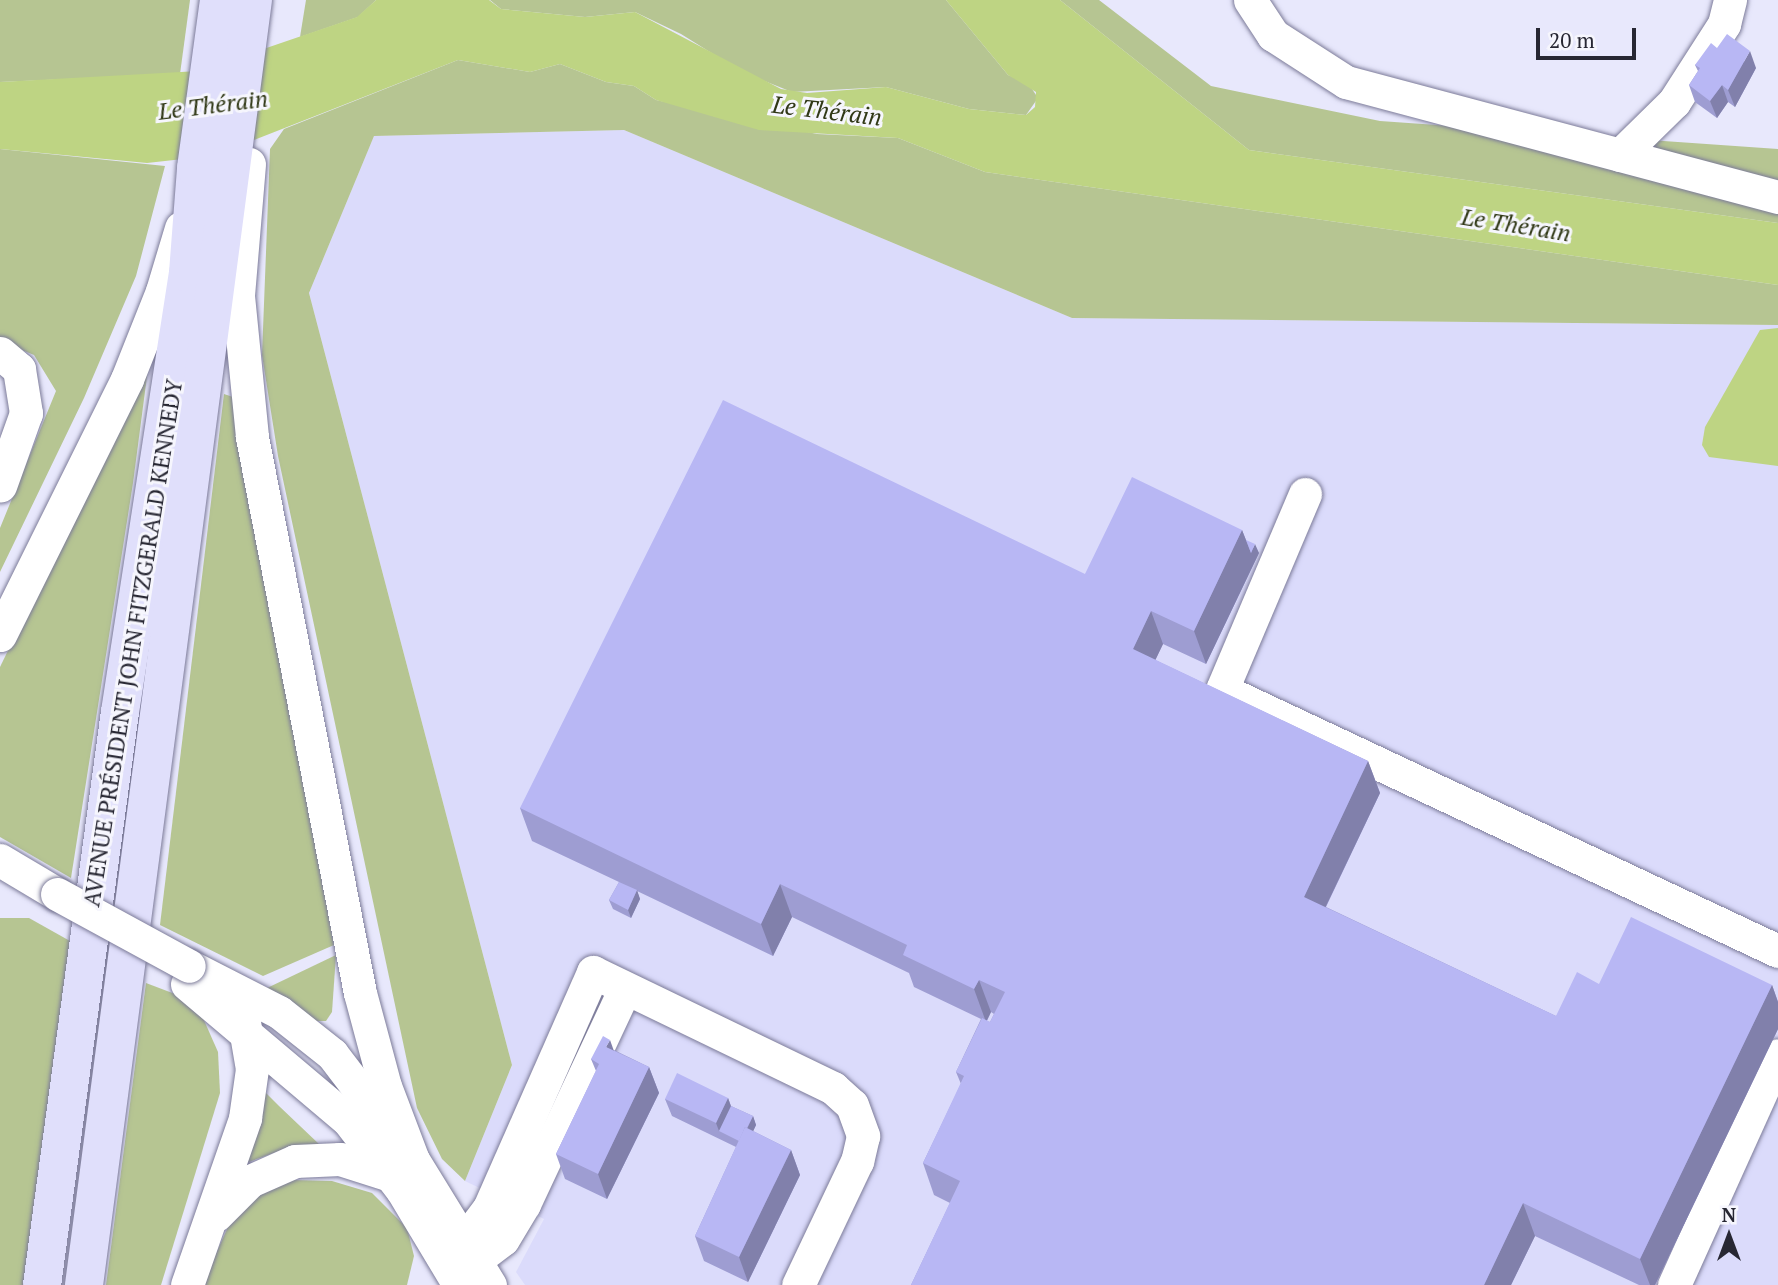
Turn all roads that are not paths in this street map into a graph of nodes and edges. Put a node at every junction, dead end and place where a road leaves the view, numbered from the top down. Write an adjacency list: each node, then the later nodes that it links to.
1 (219, 0): 8 (main road, AVENUE PRÉSIDENT JOHN FITZGERALD KENNEDY)
2 (253, 0): 6 (main road, AVENUE PRÉSIDENT JOHN FITZGERALD KENNEDY)
3 (271, 0): 6 (main road, AVENUE PRÉSIDENT JOHN FITZGERALD KENNEDY)
4 (1250, 0): 7 (street)
5 (1730, 0): 7 (street)
6 (256, 48): 8 (main road, AVENUE PRÉSIDENT JOHN FITZGERALD KENNEDY)
7 (1620, 155): 9 (street)
8 (225, 168): 13 (street); 21 (street); 28 (main road, AVENUE PRÉSIDENT JOHN FITZGERALD KENNEDY); 29 (main road, AVENUE PRÉSIDENT JOHN FITZGERALD KENNEDY)
9 (1778, 197)
10 (0, 353): 11 (street)
11 (0, 486)
12 (1305, 494): 17 (street)
13 (0, 635)
14 (0, 860): 16 (street)
15 (0, 887): 16 (street)
16 (55, 902): 18 (street)
17 (1778, 951)
18 (186, 974): 19 (street); 22 (street)
19 (231, 988): 22 (street); 23 (street)
20 (625, 988): 27 (street); 27 (street); 31 (street)
21 (360, 993): 23 (street); 25 (street)
22 (252, 1035): 23 (street); 25 (street); 26 (street)
23 (322, 1045): 25 (street)
24 (1778, 1055): 32 (street)
25 (403, 1168): 26 (street); 27 (street)
26 (207, 1229): 30 (street)
27 (460, 1269)
28 (42, 1285)
29 (84, 1285)
30 (187, 1285)
31 (798, 1285)
32 (1674, 1285)

